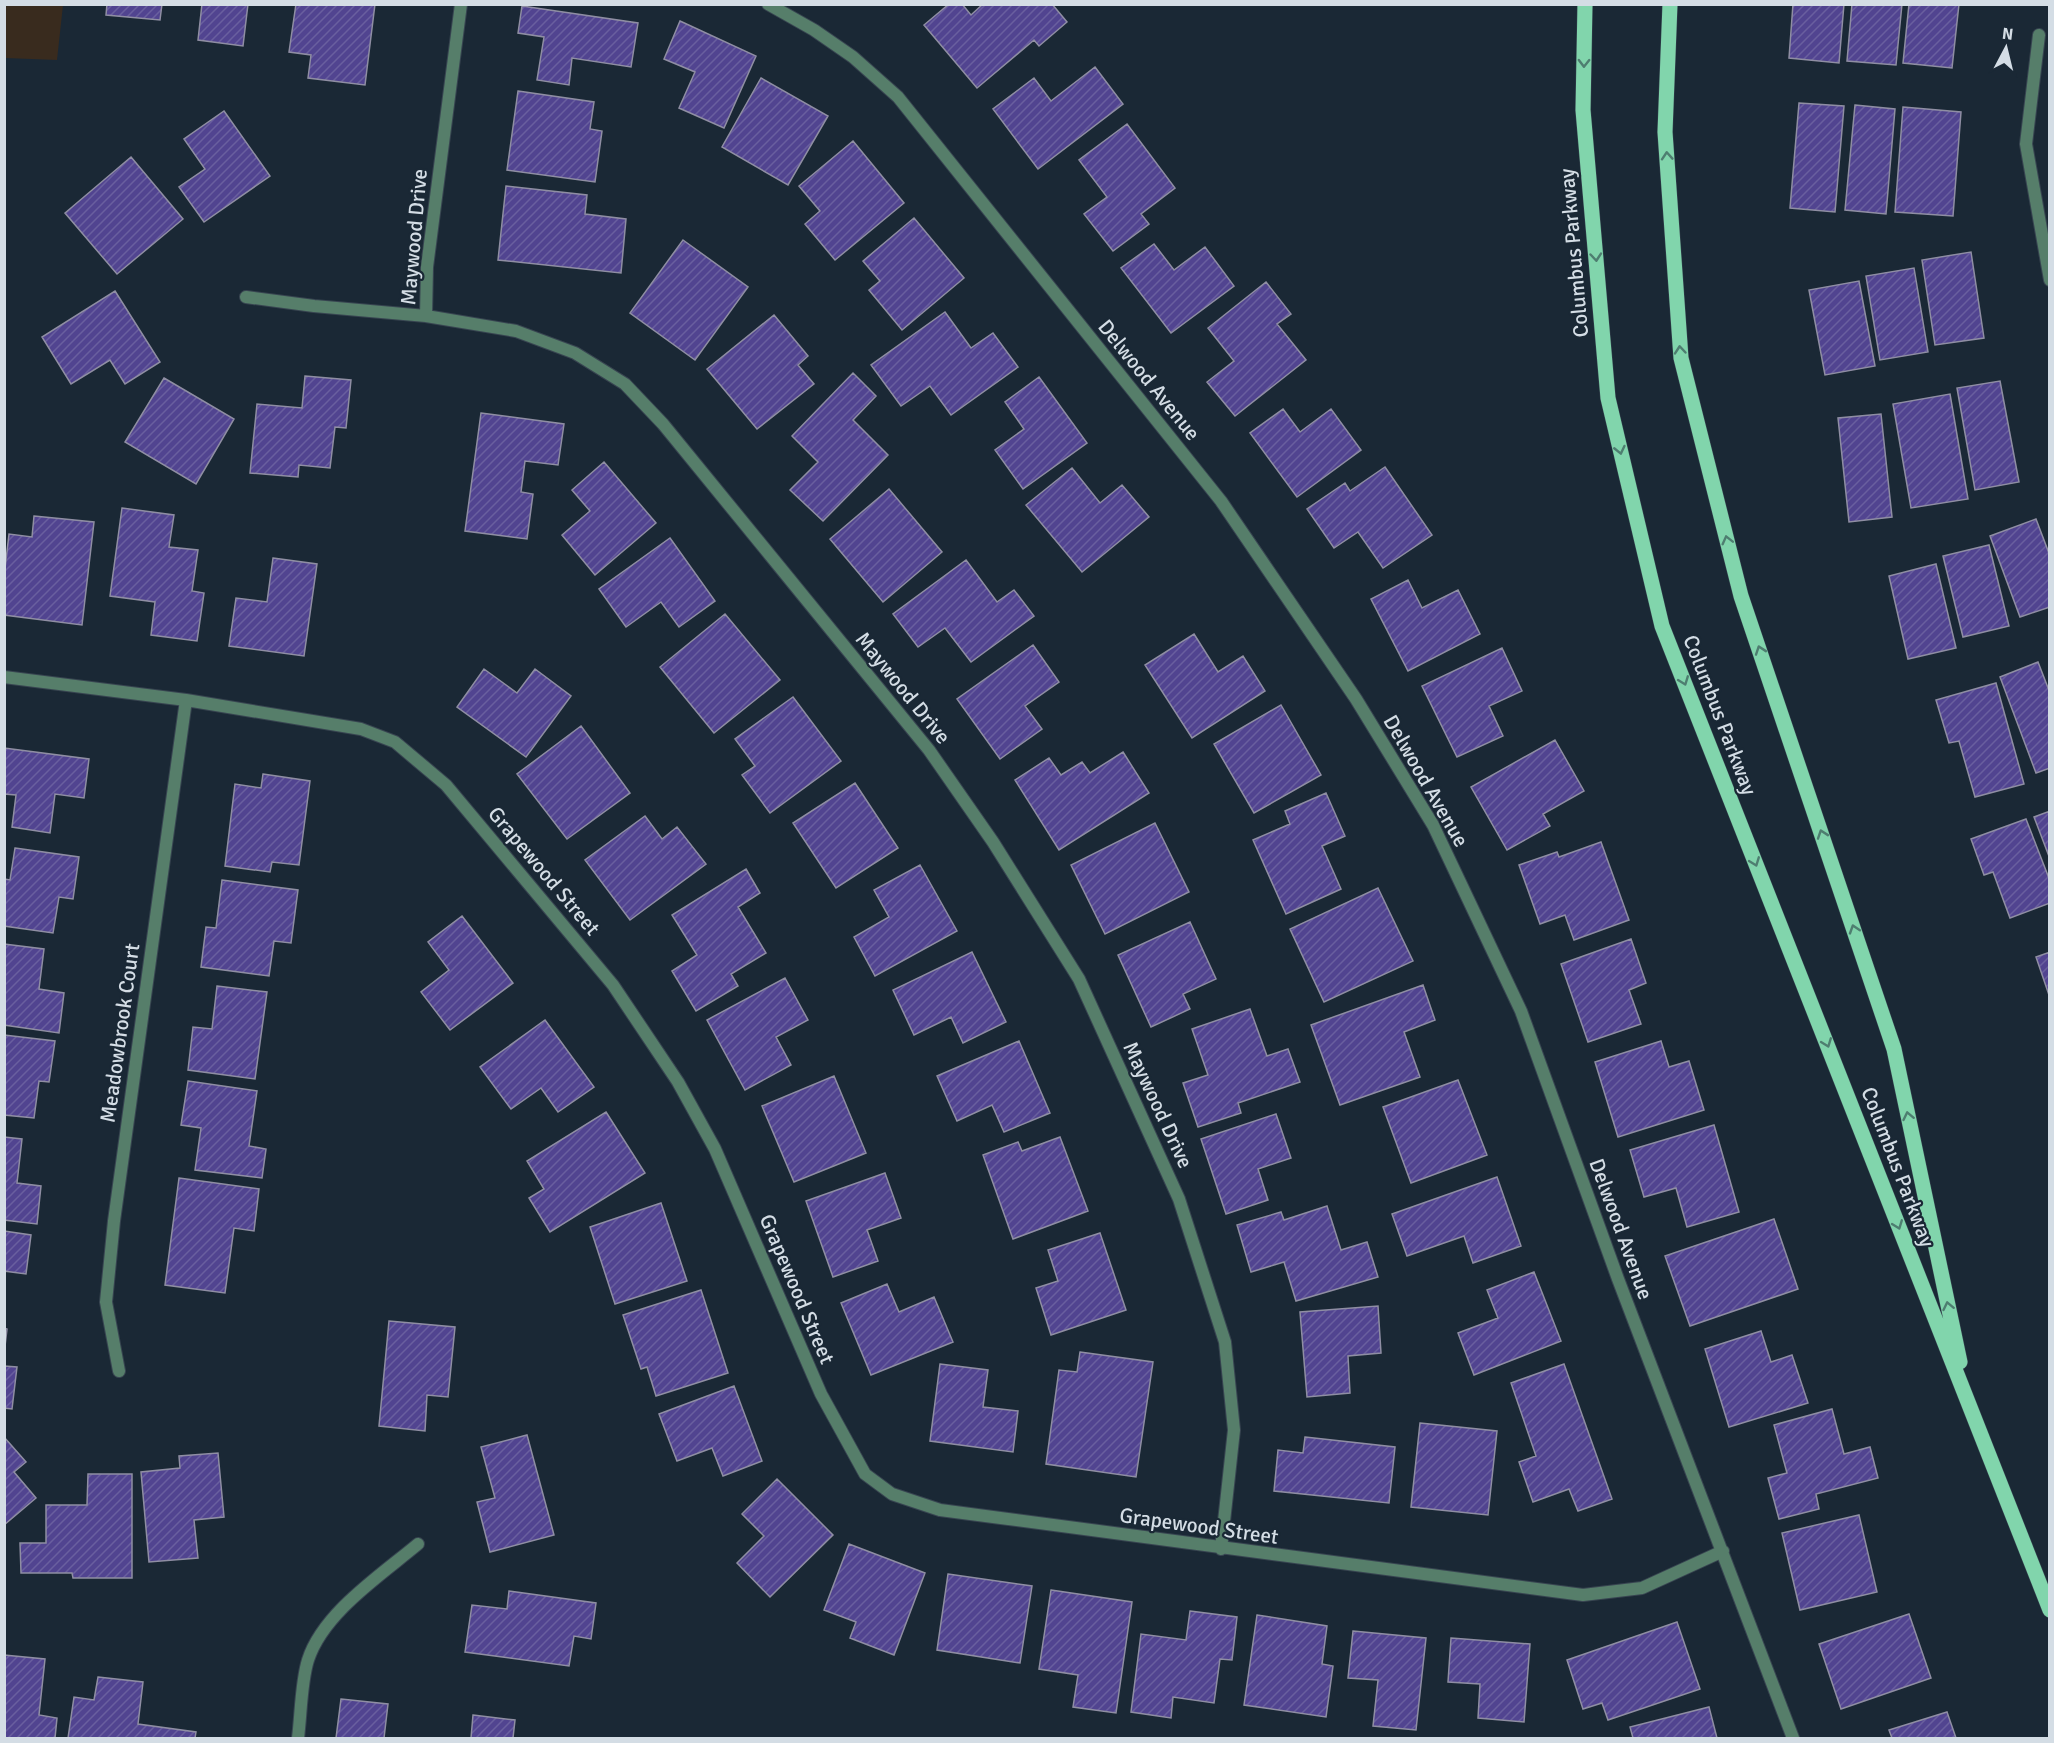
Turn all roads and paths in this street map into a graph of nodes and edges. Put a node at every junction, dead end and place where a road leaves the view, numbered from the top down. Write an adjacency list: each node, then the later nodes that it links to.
1 (461, 4): 8 (street, Maywood Drive)
2 (768, 4): 15 (street, Delwood Avenue)
3 (1586, 4): 12 (main road, Columbus Parkway, one-way to 12)
4 (1670, 4): 12 (main road, Columbus Parkway, one-way to 4)
5 (2039, 35): 6 (street)
6 (2049, 280)
7 (246, 297): 8 (street)
8 (426, 316): 14 (street, Maywood Drive)
9 (4, 677): 10 (street, Grapewood Street)
10 (186, 700): 11 (street, Meadowbrook Court); 14 (street, Grapewood Street)
11 (118, 1371)
12 (1969, 1405): 16 (main road, Columbus Parkway)
13 (418, 1544): 17 (street)
14 (1221, 1549): 15 (street, Grapewood Street)
15 (1723, 1551): 18 (street, Delwood Avenue)
16 (2049, 1610)
17 (298, 1738)
18 (1793, 1738)

